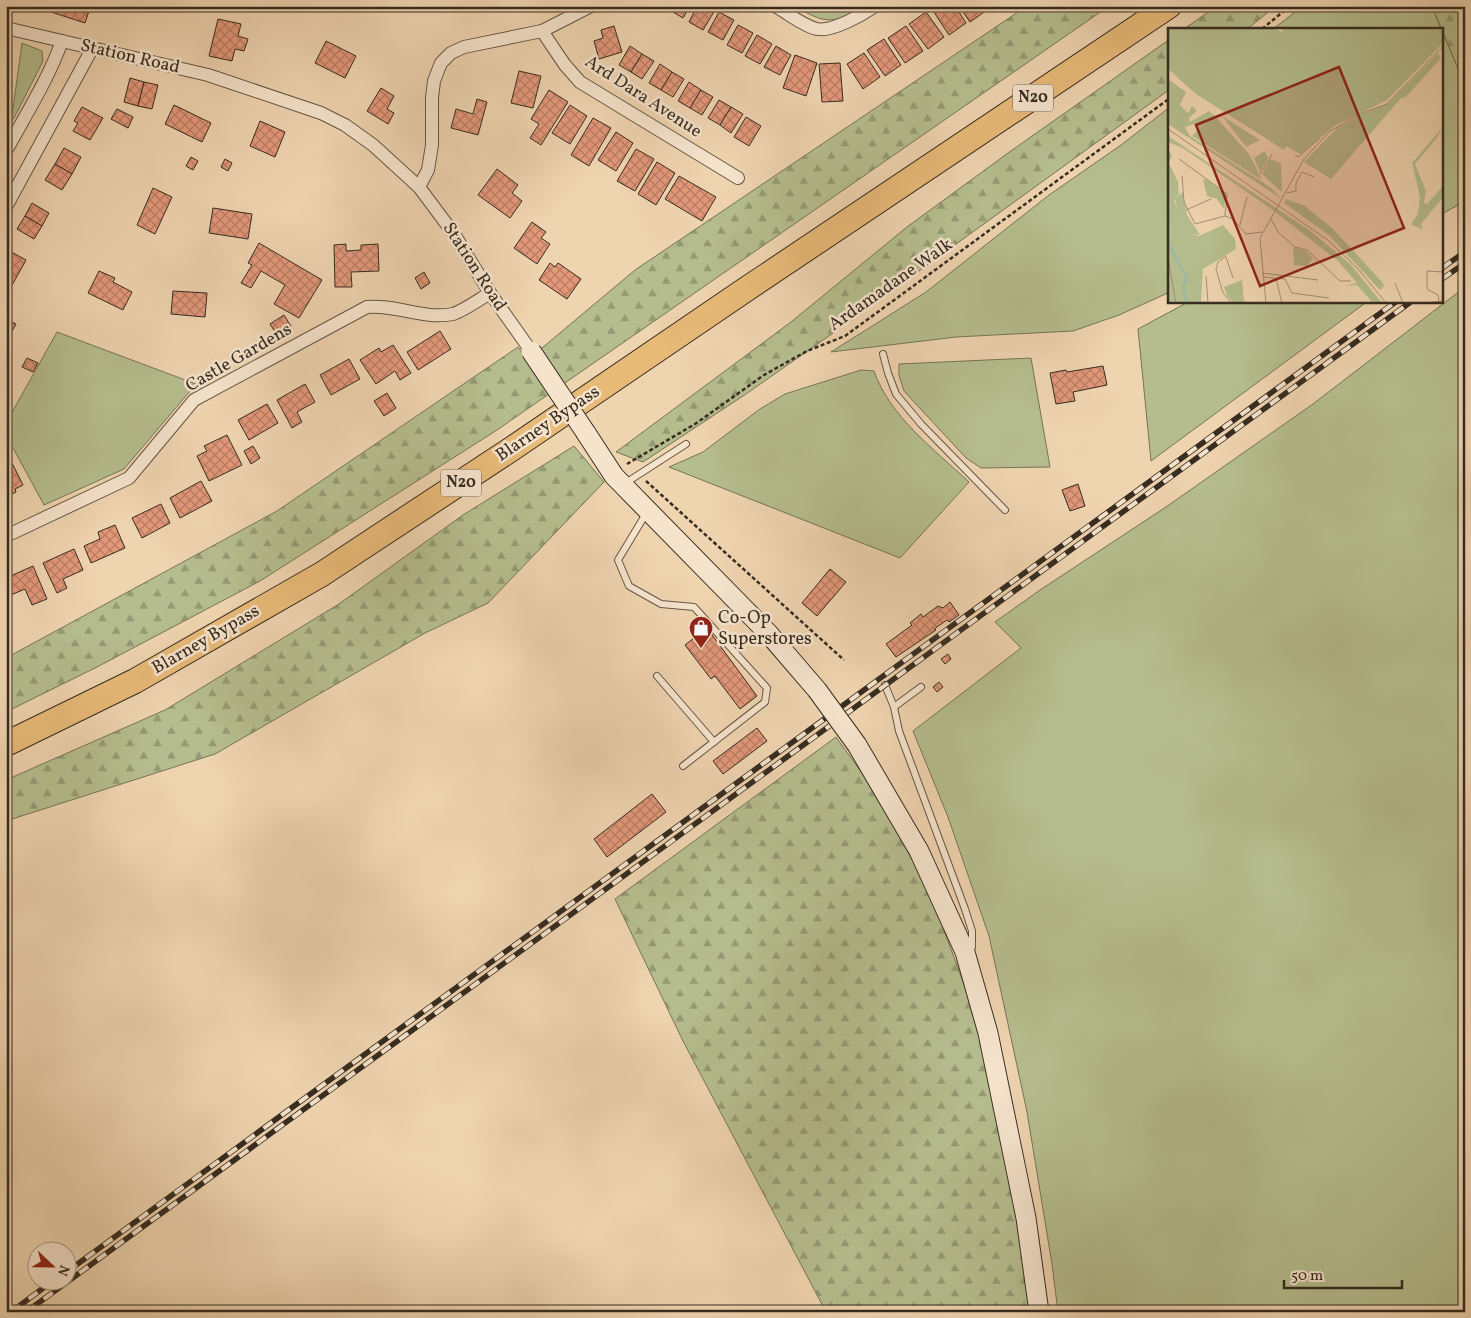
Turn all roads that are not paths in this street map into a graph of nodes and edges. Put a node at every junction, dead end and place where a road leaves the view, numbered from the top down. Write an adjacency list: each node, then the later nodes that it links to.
1 (591, 6): 6 (street)
2 (775, 6): 3 (street)
3 (875, 6)
4 (1169, 6): 26 (highway, Blarney Bypass / N20)
5 (6, 28): 7 (street, Station Road)
6 (542, 31): 10 (street, Ard Dara Avenue); 11 (street)
7 (62, 41): 8 (street, Station Road); 9 (street)
8 (92, 49): 11 (street, Station Road); 12 (street)
9 (7, 148)
10 (738, 178)
11 (418, 186): 13 (street, Station Road)
12 (6, 207)
13 (490, 293): 14 (street, Station Road); 20 (street, Castle Gardens)
14 (532, 351): 17 (street, Station Road, bridge)
15 (883, 354): 18 (lane)
16 (686, 444): 17 (lane)
17 (623, 485): 19 (street, Station Road)
18 (1005, 510)
19 (648, 511): 25 (lane); 28 (street, Station Road, bridge)
20 (6, 536)
21 (657, 676): 25 (lane)
22 (885, 686): 24 (lane)
23 (921, 687): 24 (lane)
24 (894, 707): 28 (lane)
25 (714, 742): 27 (lane)
26 (6, 744)
27 (683, 766)
28 (965, 952): 29 (street, Station Road)
29 (1039, 1312)

